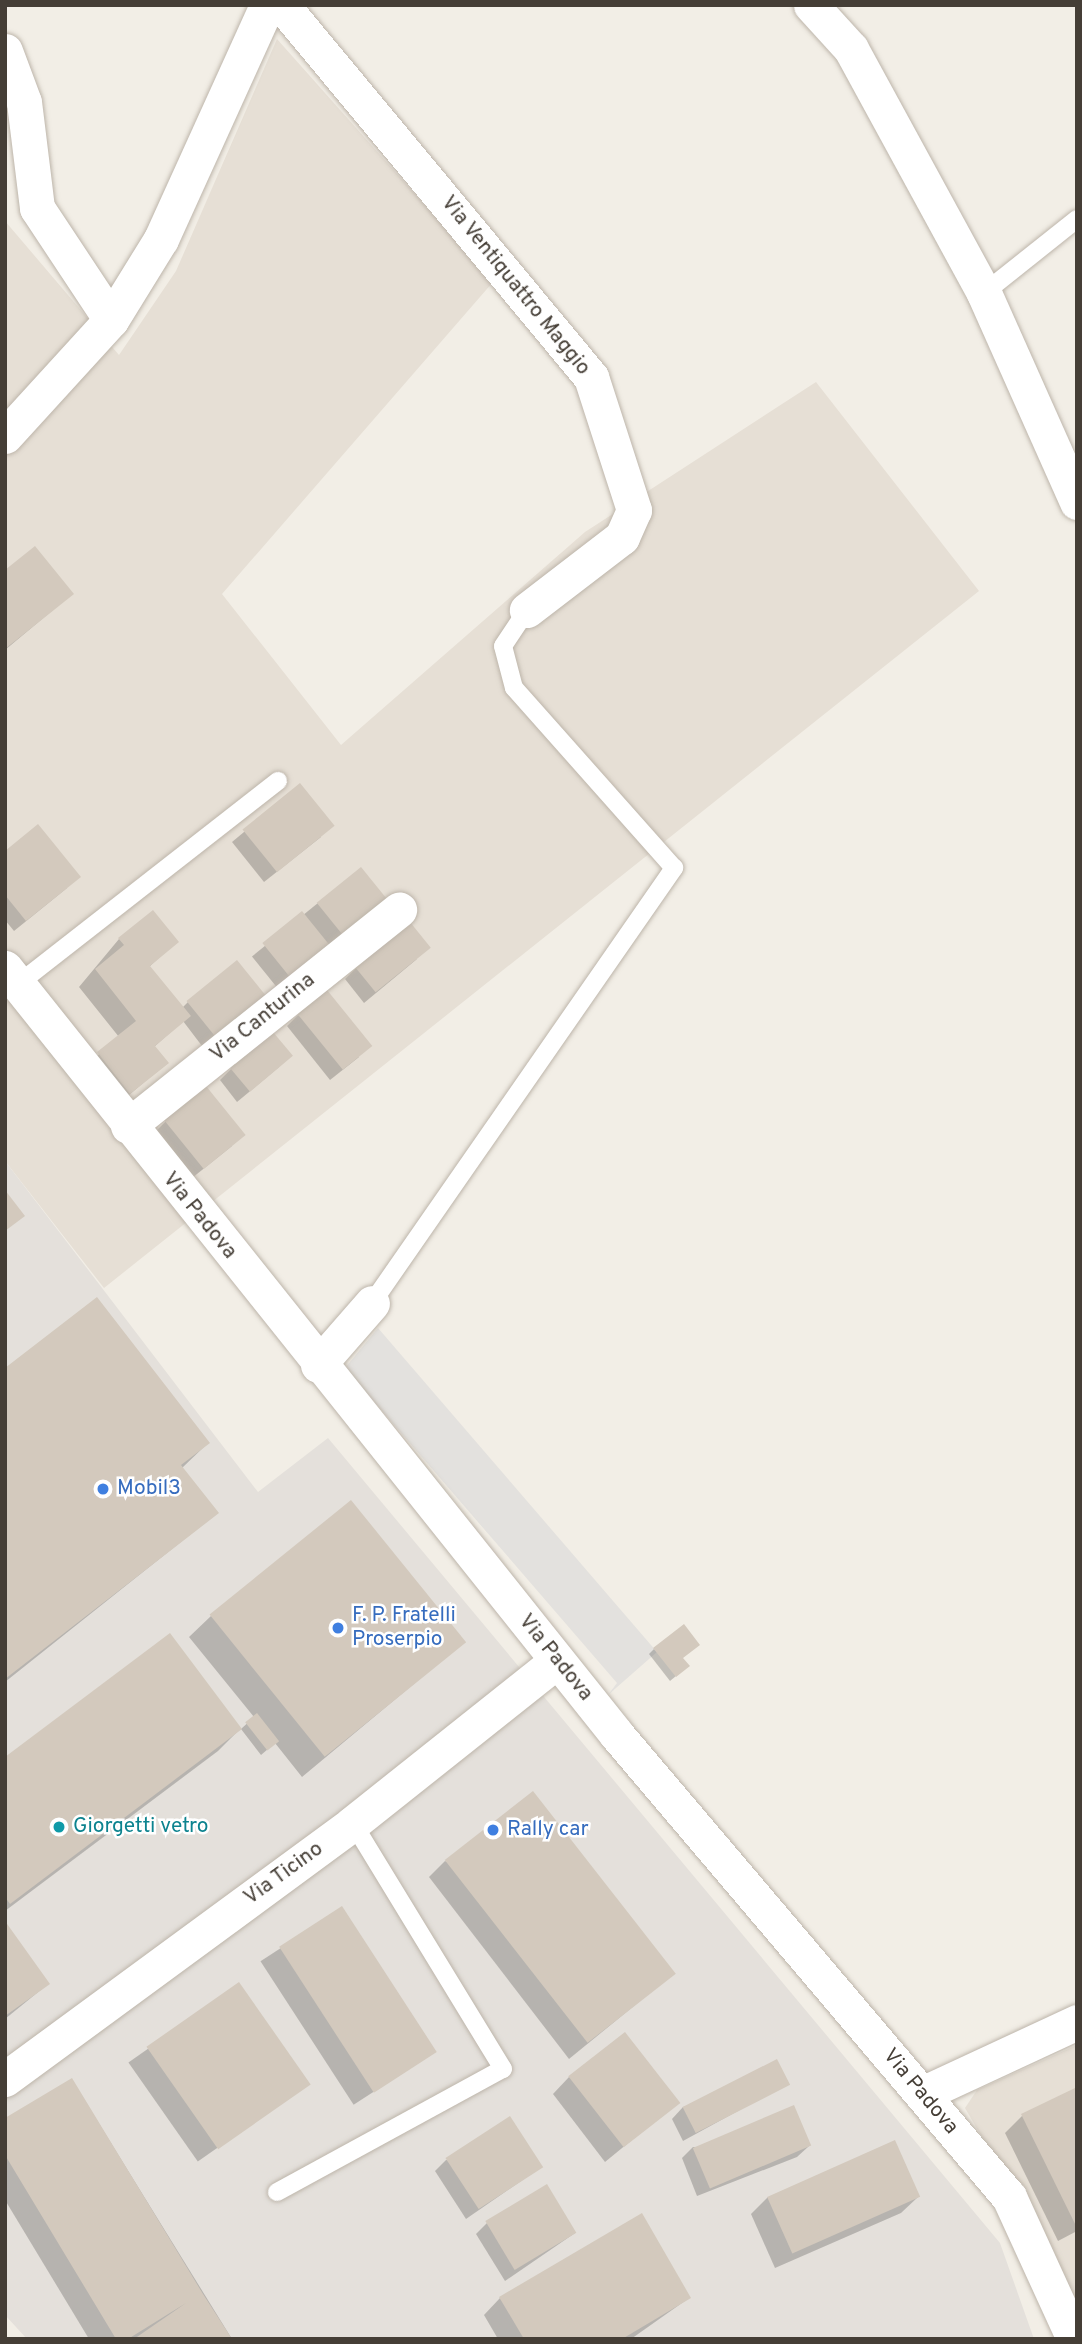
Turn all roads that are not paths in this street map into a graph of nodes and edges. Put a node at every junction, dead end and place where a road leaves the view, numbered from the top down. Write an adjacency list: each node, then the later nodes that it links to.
1 (267, 5): 7 (street)
2 (282, 5): 10 (street, Via Ventiquattro Maggio)
3 (811, 5): 6 (street)
4 (5, 51): 7 (street)
5 (1077, 219): 6 (lane)
6 (984, 293): 9 (street)
7 (111, 320): 8 (street)
8 (5, 436)
9 (1077, 502)
10 (527, 610): 15 (lane)
11 (278, 781): 13 (lane, Via Padova)
12 (399, 911): 14 (street, Via Canturina)
13 (12, 976): 14 (street, Via Padova)
14 (128, 1126): 16 (street, Via Padova)
15 (372, 1303): 16 (street)
16 (318, 1365): 17 (street, Via Padova)
17 (558, 1661): 18 (street, Via Ticino); 21 (street, Via Padova)
18 (353, 1823): 20 (street, Via Ticino); 22 (lane)
19 (1077, 2022): 21 (street)
20 (5, 2079)
21 (922, 2094): 23 (street, Via Padova)
22 (277, 2192)
23 (1074, 2339)

